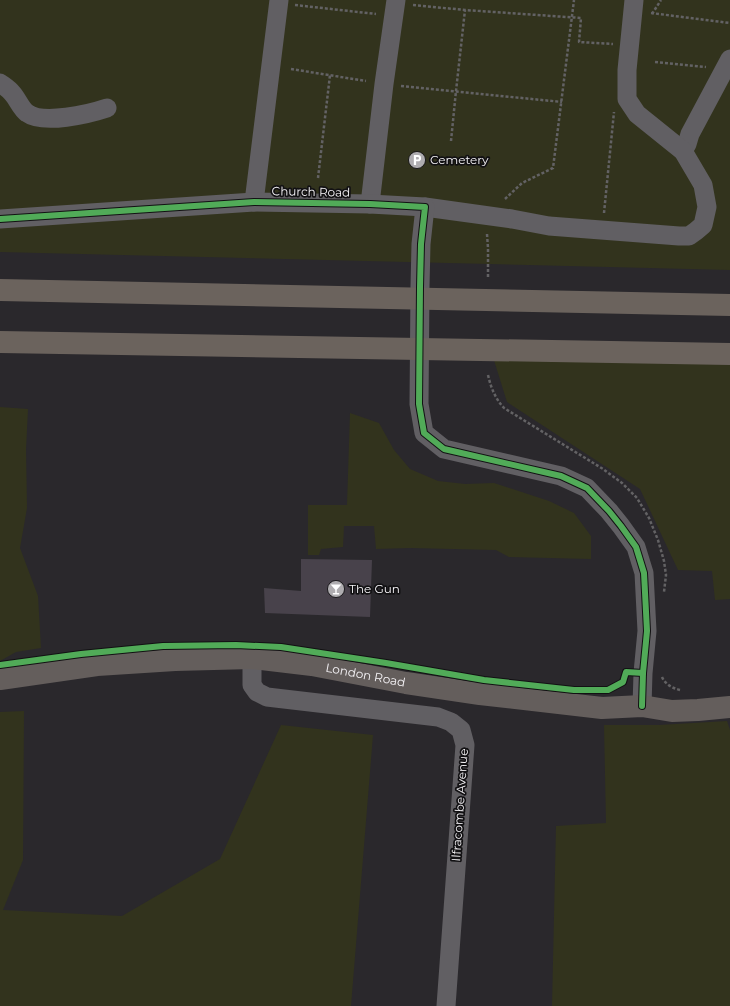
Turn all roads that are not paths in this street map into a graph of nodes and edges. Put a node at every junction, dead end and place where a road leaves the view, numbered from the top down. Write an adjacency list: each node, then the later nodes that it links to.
1 (279, 2): 8 (street)
2 (395, 6): 9 (street)
3 (633, 6): 7 (street, Church Road)
4 (727, 64): 7 (street)
5 (0, 83): 6 (street)
6 (107, 108)
7 (683, 152): 10 (street, Church Road)
8 (254, 202): 9 (street, Church Road); 11 (street, Church Road)
9 (370, 204): 10 (street, Church Road)
10 (425, 207): 18 (street)
11 (0, 219)
12 (0, 290): 13 (highway)
13 (730, 305)
14 (0, 342): 15 (highway)
15 (730, 354)
16 (252, 658): 17 (main road, London Road); 18 (main road, London Road); 20 (street, Ilfracombe Avenue)
17 (0, 679)
18 (642, 706): 19 (main road, London Road)
19 (730, 707)
20 (446, 1006)

